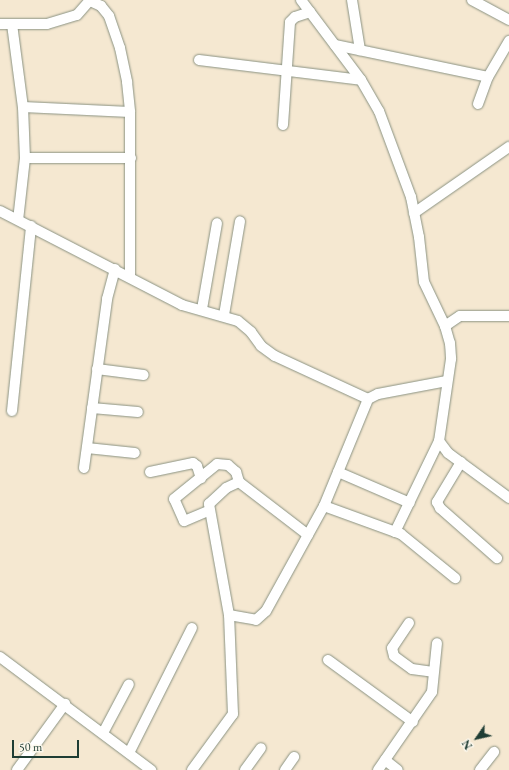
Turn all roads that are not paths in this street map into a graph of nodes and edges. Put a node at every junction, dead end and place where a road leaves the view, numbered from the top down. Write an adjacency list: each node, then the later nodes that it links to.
1 (90, 0): 8 (street); 18 (street)
2 (301, 0): 5 (street)
3 (352, 0): 11 (street)
4 (472, 0): 6 (street)
5 (310, 12): 10 (street); 13 (street)
6 (509, 20)
7 (0, 24): 8 (street)
8 (12, 24): 17 (street)
9 (509, 41): 14 (street)
10 (335, 45): 11 (street); 15 (street)
11 (360, 50): 14 (street)
12 (199, 60): 13 (street)
13 (287, 71): 15 (street); 19 (street)
14 (488, 77): 16 (street)
15 (361, 80): 24 (street)
16 (478, 104)
17 (23, 107): 18 (street); 21 (street)
18 (130, 112): 22 (street)
19 (283, 125)
20 (509, 147): 24 (street)
21 (25, 158): 22 (street); 25 (street)
22 (130, 158): 30 (street)
23 (0, 211): 25 (street)
24 (414, 213): 34 (street)
25 (18, 220): 28 (street)
26 (240, 221): 32 (street)
27 (216, 223): 31 (street)
28 (31, 226): 29 (street); 40 (street)
29 (115, 269): 30 (street); 35 (street)
30 (130, 277): 31 (street)
31 (202, 310): 32 (street)
32 (224, 315): 38 (street)
33 (509, 316): 34 (street)
34 (445, 326): 37 (street)
35 (97, 369): 36 (street); 39 (street)
36 (144, 375)
37 (448, 381): 38 (street); 42 (street)
38 (368, 399): 48 (street)
39 (92, 408): 41 (street); 43 (street)
40 (12, 411)
41 (138, 412)
42 (439, 441): 45 (street); 52 (street)
43 (87, 448): 44 (street); 46 (street)
44 (135, 453)
45 (461, 462): 51 (street); 57 (street)
46 (84, 468)
47 (150, 472): 49 (street)
48 (338, 472): 52 (street); 53 (street)
49 (201, 478): 50 (street); 54 (street)
50 (239, 482): 54 (street); 56 (street)
51 (509, 498)
52 (410, 503): 55 (street)
53 (323, 508): 55 (street); 56 (street)
54 (208, 511): 59 (street)
55 (395, 532): 58 (street)
56 (308, 535): 59 (street)
57 (497, 558)
58 (455, 578)
59 (229, 615): 77 (street)
60 (409, 623): 65 (street)
61 (192, 628): 72 (street)
62 (437, 643): 65 (street)
63 (0, 657): 67 (street)
64 (328, 660): 68 (street)
65 (433, 672): 68 (street)
66 (129, 684): 69 (street)
67 (65, 704): 69 (street); 76 (street)
68 (413, 722): 74 (street)
69 (103, 733): 72 (street)
70 (261, 748): 78 (street)
71 (494, 752): 82 (street)
72 (129, 753): 75 (street)
73 (294, 757): 79 (street)
74 (385, 760): 80 (street); 81 (street)
75 (149, 769)
76 (17, 770)
77 (192, 770)
78 (246, 770)
79 (285, 770)
80 (378, 770)
81 (398, 770)
82 (480, 770)

